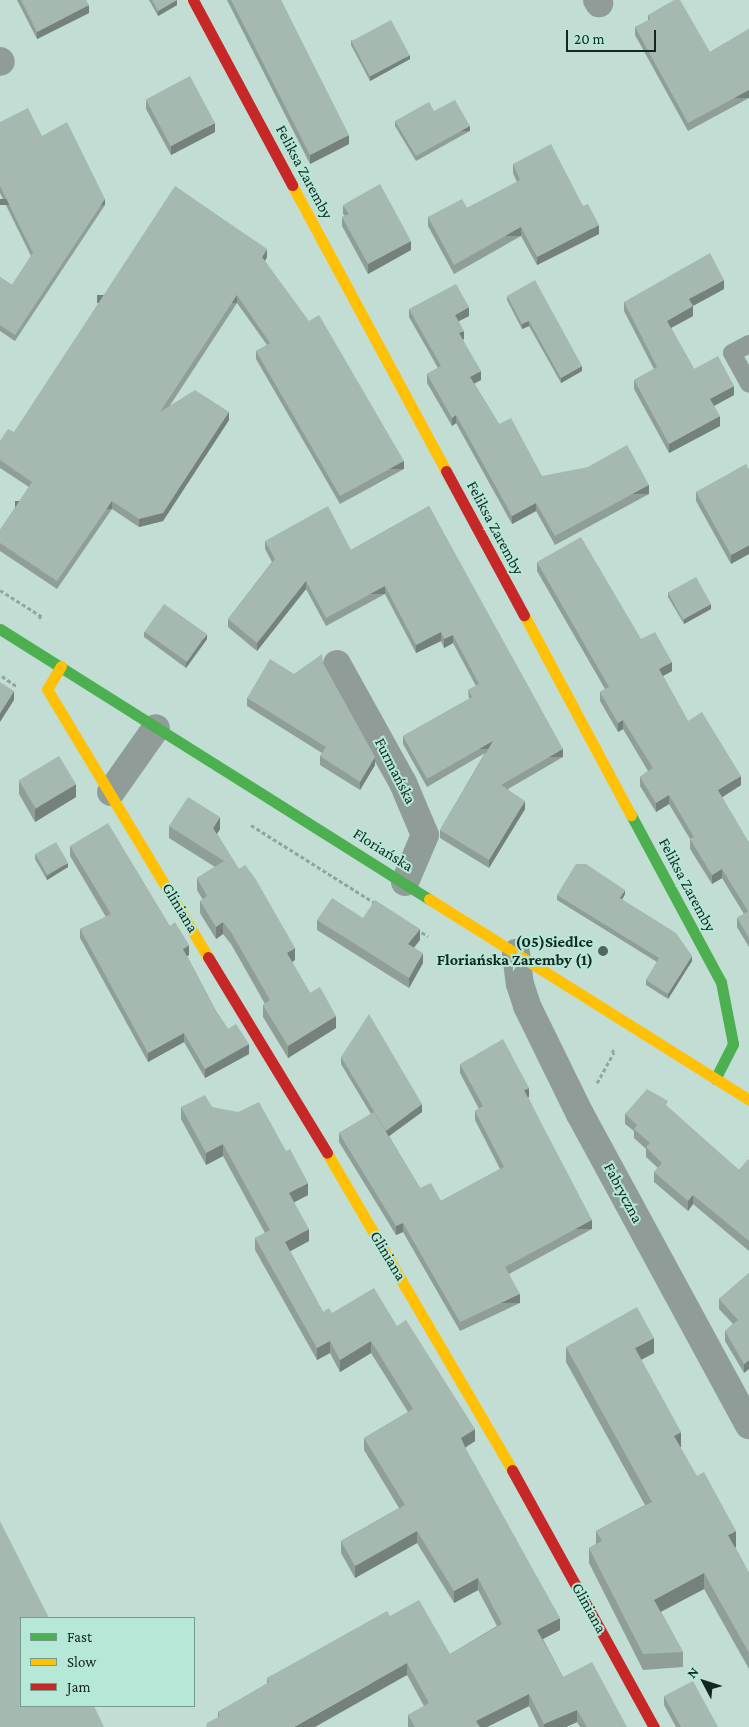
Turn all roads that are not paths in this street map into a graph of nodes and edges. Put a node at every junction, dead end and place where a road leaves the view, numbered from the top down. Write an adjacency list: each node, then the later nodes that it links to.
1 (193, 0): 11 (street, Feliksa Zaremby)
2 (749, 344): 3 (lane)
3 (749, 384)
4 (0, 629): 6 (street, Floriańska)
5 (337, 664): 9 (street, Furmańska)
6 (61, 666): 7 (street, Floriańska); 8 (street, Gliniana)
7 (156, 728): 8 (street); 9 (street, Floriańska)
8 (111, 792): 14 (street, Gliniana)
9 (404, 882): 10 (street, Floriańska)
10 (516, 953): 11 (street, Floriańska); 13 (street, Fabryczna)
11 (715, 1079): 12 (street, Floriańska)
12 (749, 1100)
13 (749, 1425)
14 (654, 1727)

